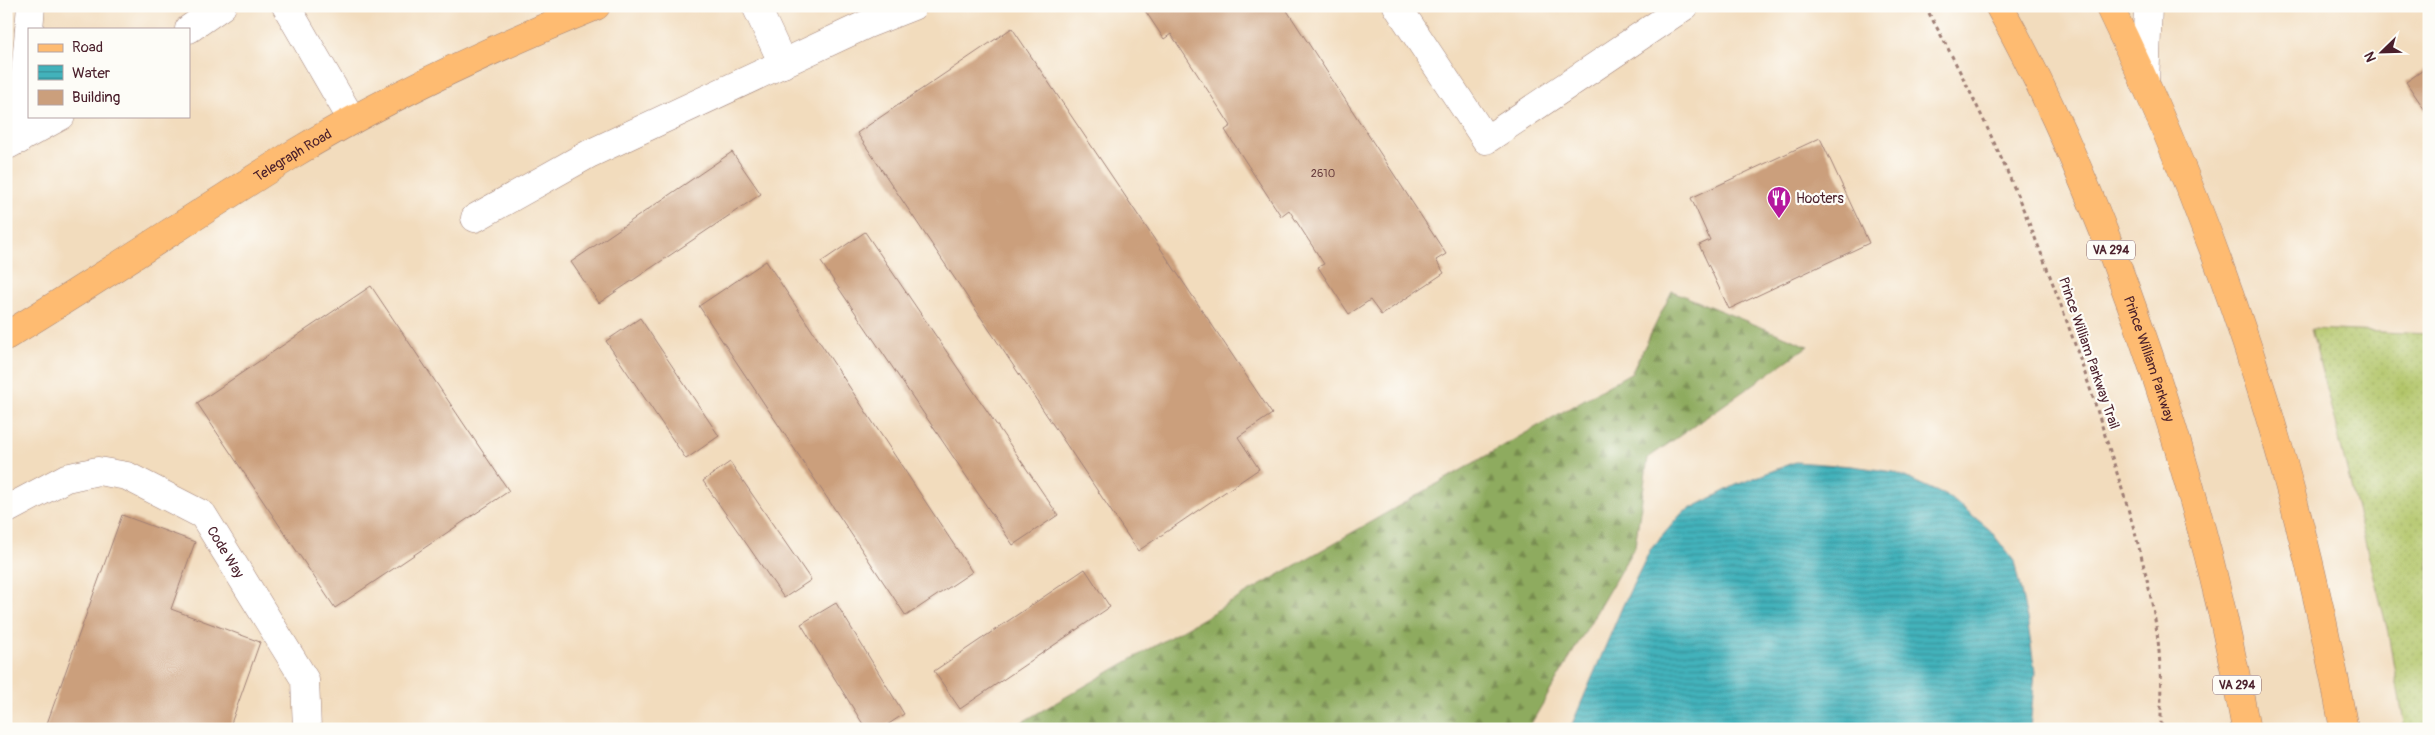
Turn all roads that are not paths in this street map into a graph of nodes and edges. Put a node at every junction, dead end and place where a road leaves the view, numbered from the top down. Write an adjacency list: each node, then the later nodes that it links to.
1 (31, 6): 12 (street)
2 (222, 6): 13 (street)
3 (286, 6): 18 (street)
4 (596, 6): 18 (main road, Telegraph Road)
5 (756, 6): 15 (street)
6 (913, 6): 15 (street)
7 (1397, 6): 8 (street)
8 (1685, 6)
9 (1999, 6): 24 (main road, Prince William Parkway / VA 294)
10 (2110, 6): 16 (main road)
11 (2148, 6): 16 (street)
12 (29, 28)
13 (190, 28)
14 (28, 36): 19 (street)
15 (783, 64): 20 (street)
16 (2145, 84): 25 (main road)
17 (57, 118): 19 (street)
18 (352, 120): 21 (main road, Telegraph Road)
19 (13, 143)
20 (474, 218)
21 (6, 336)
22 (6, 510): 23 (street, Code Way)
23 (308, 729)
24 (2246, 729)
25 (2344, 729)

